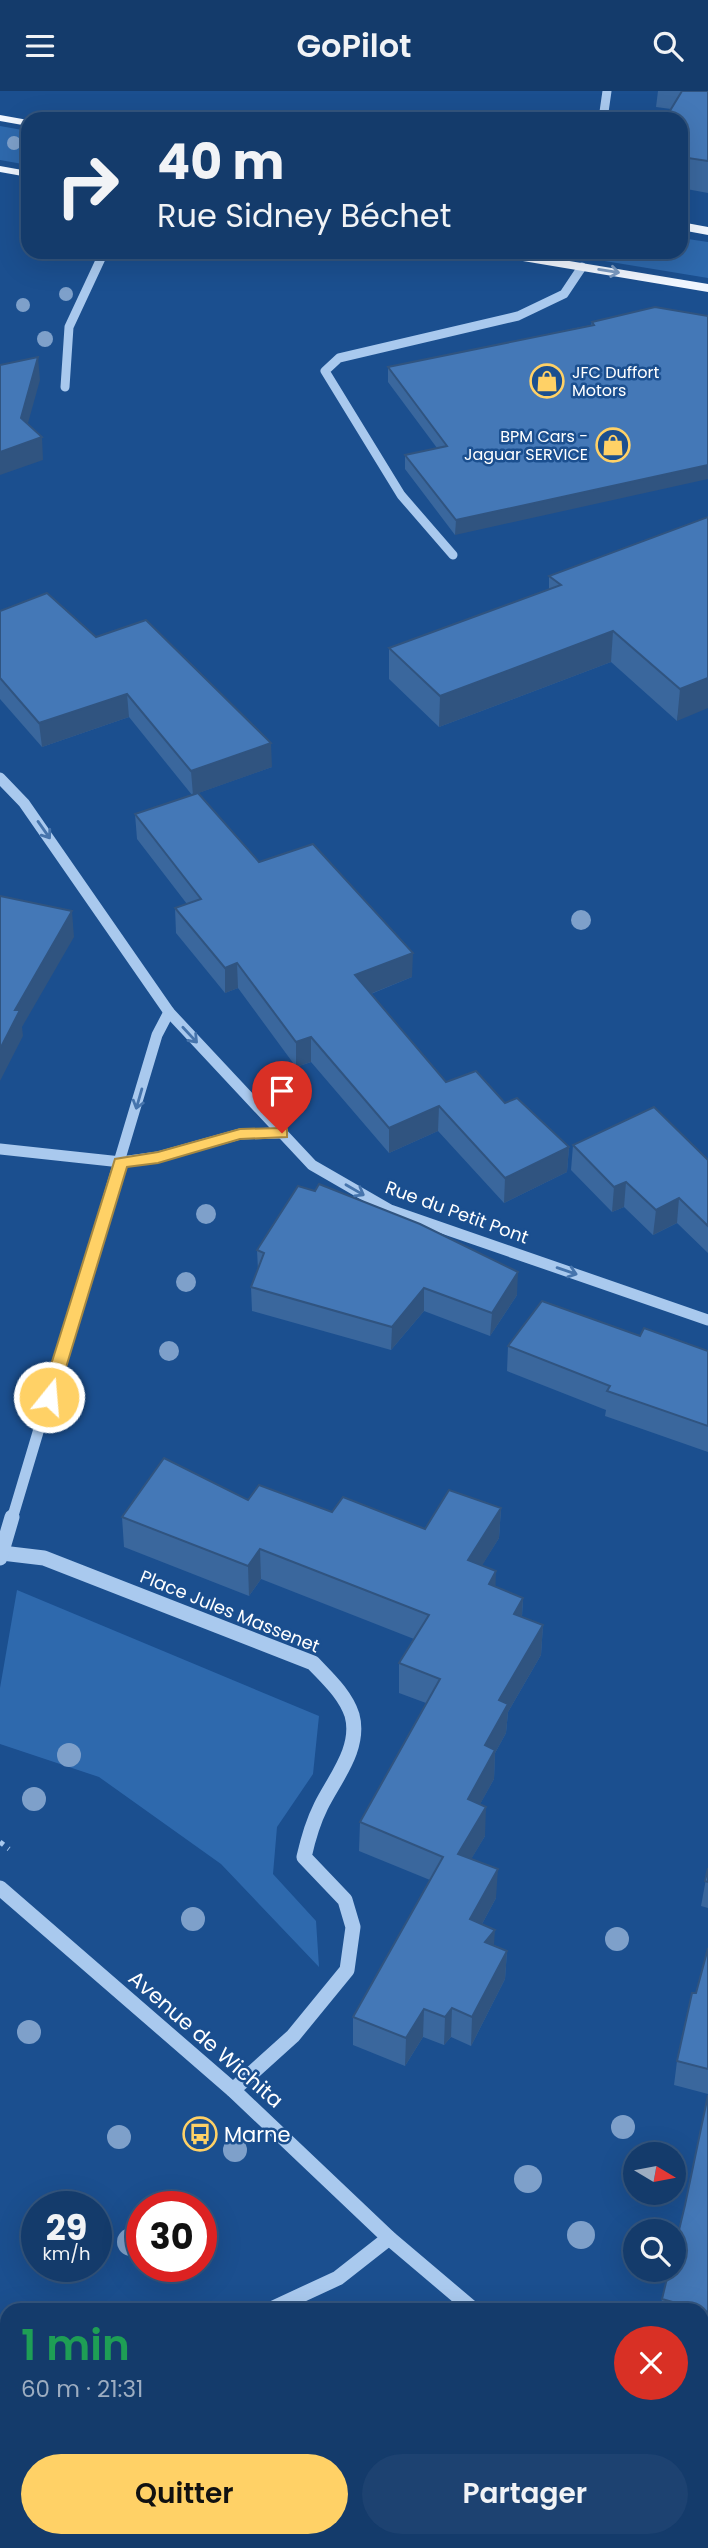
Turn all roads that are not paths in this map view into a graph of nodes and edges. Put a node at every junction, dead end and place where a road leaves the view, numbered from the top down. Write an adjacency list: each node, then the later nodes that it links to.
1 (607, 91): 2 (street)
2 (604, 112)
3 (0, 118): 4 (main road)
4 (21, 122)
5 (0, 169): 6 (main road)
6 (21, 173)
7 (688, 227): 8 (main road)
8 (708, 231)
9 (101, 259): 13 (street)
10 (535, 259): 11 (main road)
11 (582, 267): 12 (main road, one-way to 12); 14 (street)
12 (708, 288)
13 (65, 387)
14 (453, 555)
15 (0, 778): 16 (street, Rue du Petit Pont, one-way to 16)
16 (169, 1011): 17 (street, Rue du Petit Pont, one-way to 17); 19 (street, one-way to 19)
17 (282, 1133): 19 (street); 20 (street, Rue du Petit Pont, one-way to 20)
18 (0, 1149): 19 (street)
19 (121, 1162): 21 (street)
20 (708, 1319)
21 (1, 1556): 23 (street, Place Jules Massenet)
22 (0, 1888): 23 (street, Avenue de Wichita)
23 (233, 2090): 24 (street, Avenue de Wichita)
24 (388, 2238): 25 (street); 26 (street, Avenue de Wichita)
25 (284, 2303)
26 (466, 2303)

